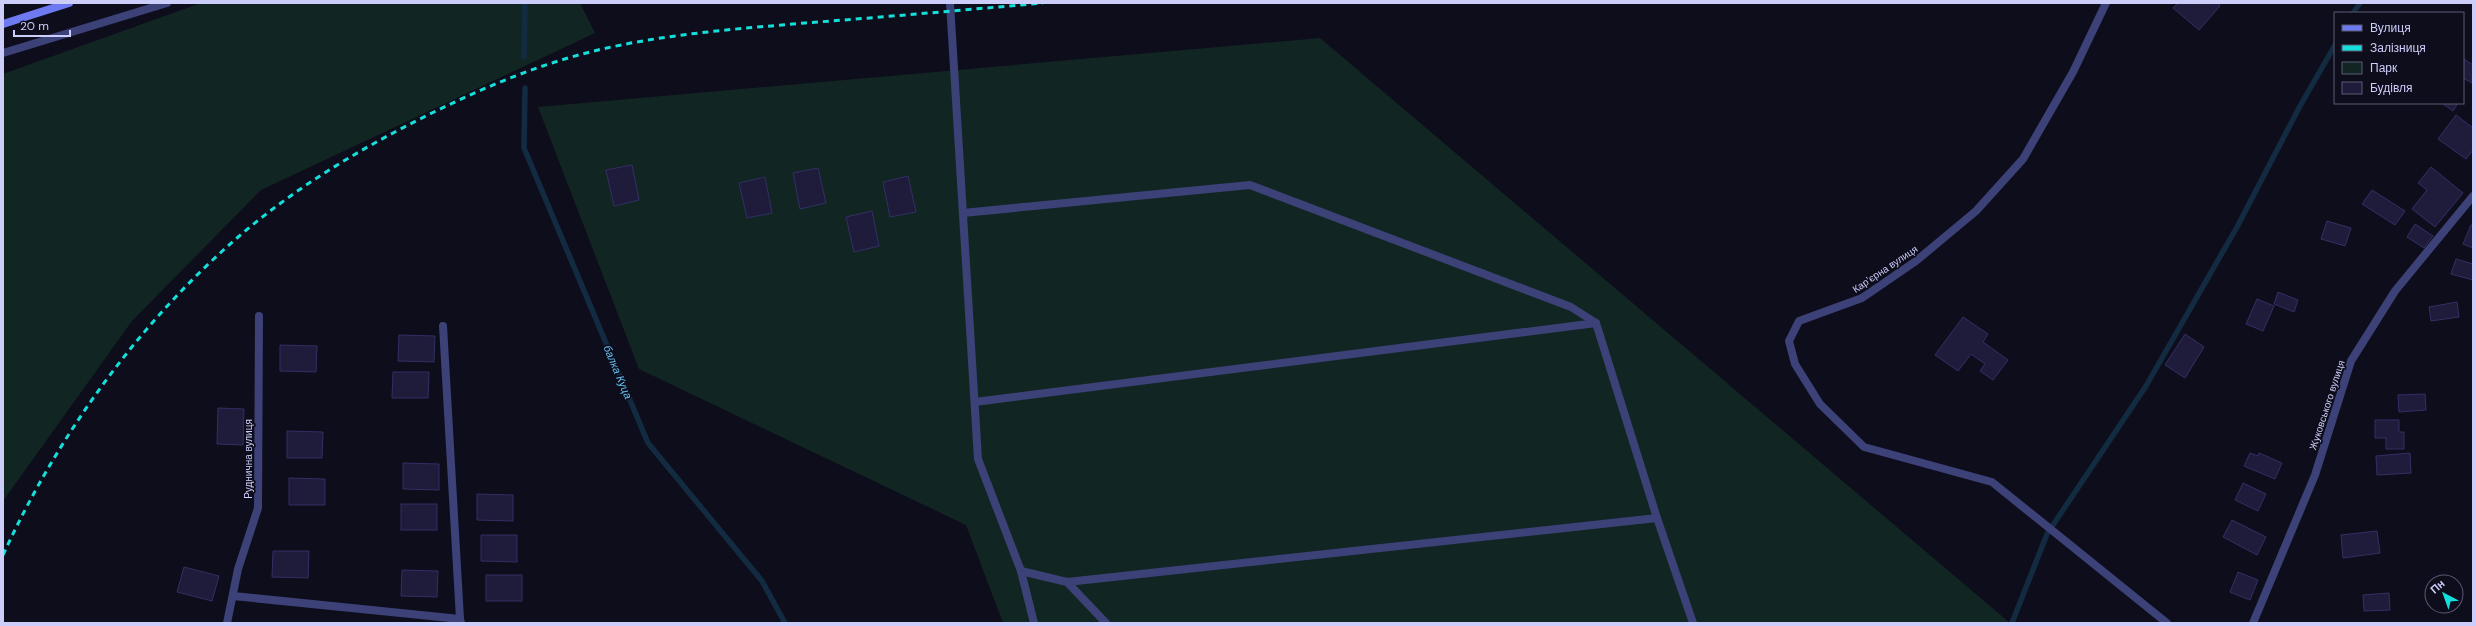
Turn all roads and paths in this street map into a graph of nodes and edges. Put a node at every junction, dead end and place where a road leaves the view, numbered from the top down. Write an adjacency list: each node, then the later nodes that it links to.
1 (69, 3): 5 (street)
2 (167, 3): 6 (street)
3 (950, 3): 8 (street)
4 (2106, 3): 22 (street, Карʼєрна вулиця)
5 (3, 24)
6 (3, 53)
7 (2473, 196): 23 (street, Жуковського вулиця)
8 (963, 213): 10 (street); 12 (street)
9 (259, 316): 16 (street, Руднична вулиця)
10 (1596, 323): 12 (street); 13 (street)
11 (443, 326): 17 (street)
12 (975, 402): 14 (street)
13 (1657, 518): 15 (street); 21 (street)
14 (1022, 570): 15 (street); 19 (street)
15 (1067, 582): 20 (street)
16 (233, 596): 17 (street); 18 (street, Руднична вулиця)
17 (461, 621)
18 (227, 623)
19 (1034, 623)
20 (1106, 623)
21 (1693, 623)
22 (2167, 623)
23 (2253, 623)

